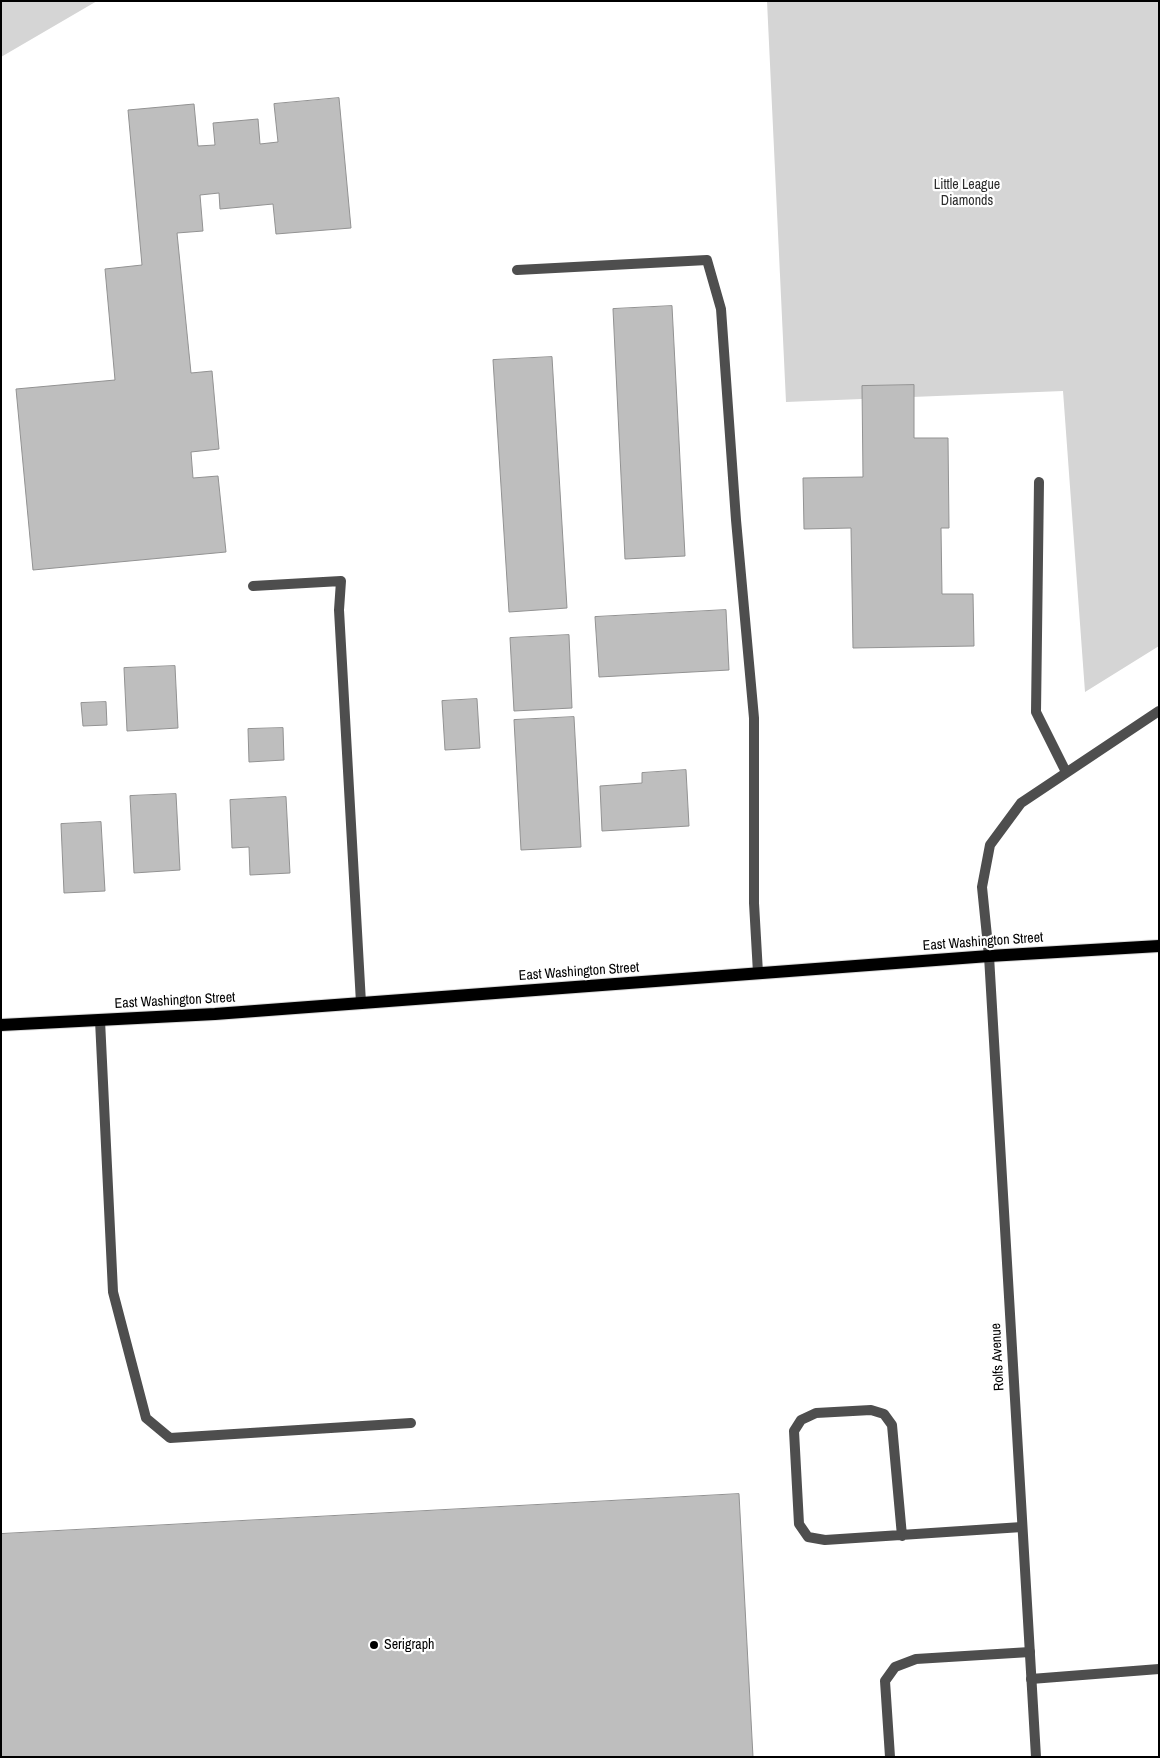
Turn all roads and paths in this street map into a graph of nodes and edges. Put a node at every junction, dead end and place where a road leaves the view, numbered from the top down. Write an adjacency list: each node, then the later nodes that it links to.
1 (516, 270): 8 (street)
2 (1039, 482): 5 (street)
3 (253, 586): 9 (street)
4 (1159, 711): 5 (street, Rolfs Avenue)
5 (1066, 772): 7 (street, Rolfs Avenue)
6 (1159, 946): 7 (main road, East Washington Street)
7 (989, 956): 8 (main road, East Washington Street); 13 (street, Rolfs Avenue)
8 (758, 974): 9 (main road, East Washington Street)
9 (361, 1003): 10 (main road, East Washington Street)
10 (100, 1020): 11 (main road, East Washington Street); 12 (street)
11 (1, 1025)
12 (410, 1422)
13 (1022, 1527): 14 (street); 15 (street, Rolfs Avenue)
14 (902, 1536): 14 (street)
15 (1030, 1652): 17 (street, Rolfs Avenue); 18 (street)
16 (1159, 1669): 17 (street)
17 (1031, 1679): 19 (street, Rolfs Avenue)
18 (890, 1757)
19 (1036, 1757)

